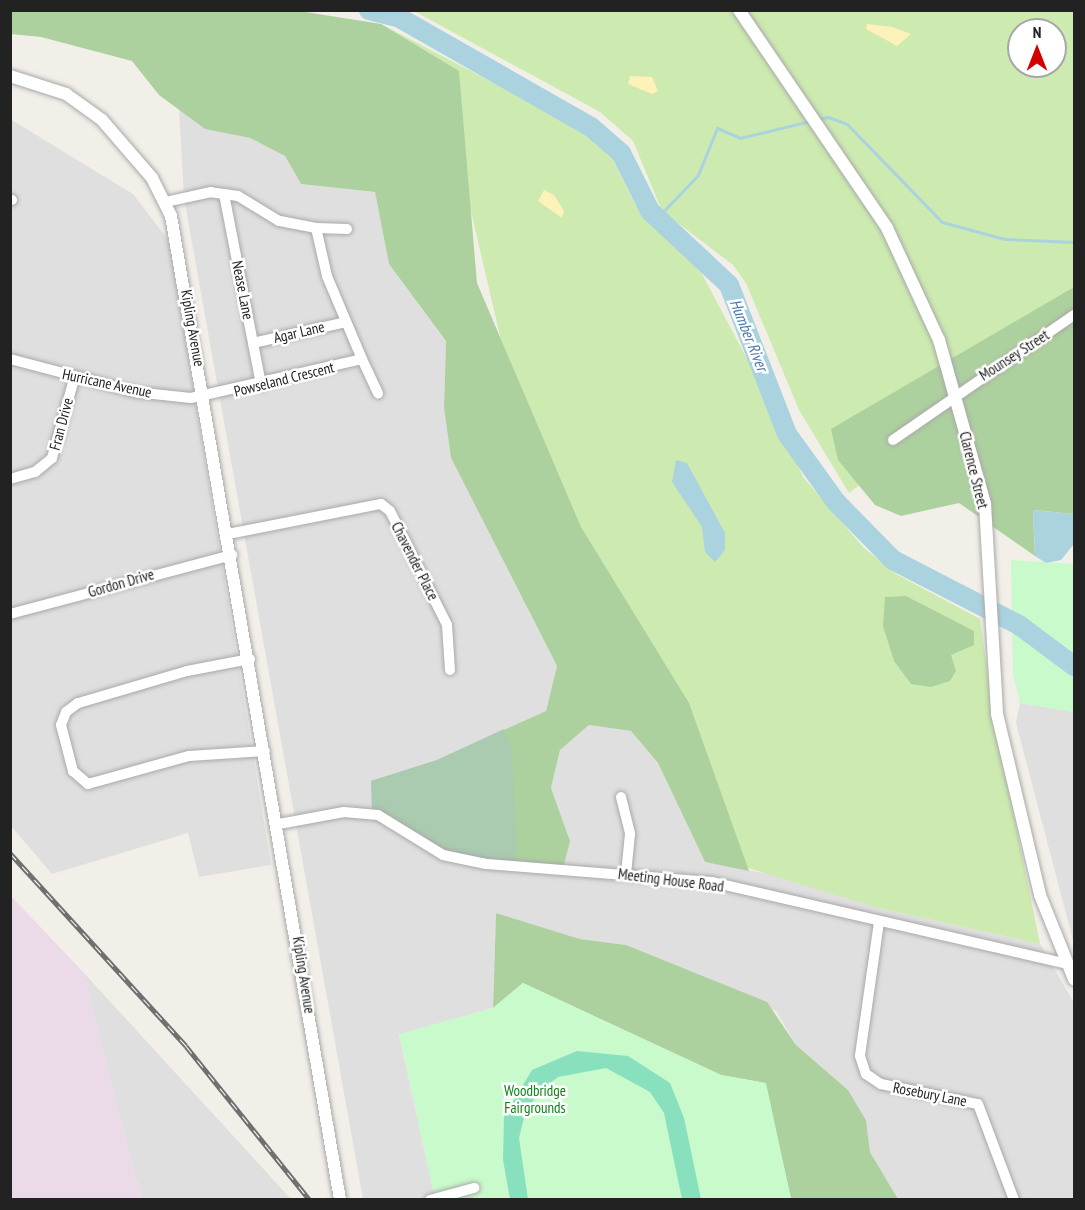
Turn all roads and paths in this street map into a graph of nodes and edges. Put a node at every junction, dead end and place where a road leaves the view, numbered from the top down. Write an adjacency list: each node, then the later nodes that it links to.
1 (739, 10): 15 (street, Clarence Street)
2 (10, 76): 4 (street, Kipling Avenue)
3 (224, 194): 4 (street); 5 (street); 9 (street, Nease Lane)
4 (165, 202): 16 (street, Kipling Avenue)
5 (316, 228): 6 (street); 8 (street)
6 (347, 229)
7 (1074, 315): 15 (street, Mounsey Street)
8 (346, 322): 9 (street, Agar Lane); 11 (street)
9 (253, 343): 13 (street, Nease Lane)
10 (10, 359): 12 (street, Hurricane Avenue)
11 (362, 359): 13 (street, Powseland Crescent); 14 (street)
12 (74, 379): 16 (street, Hurricane Avenue); 18 (street, Fran Drive)
13 (261, 385): 16 (street, Powseland Crescent)
14 (378, 394)
15 (954, 395): 17 (street, Mounsey Street); 29 (street, Clarence Street)
16 (206, 398): 19 (street, Kipling Avenue)
17 (893, 440)
18 (10, 479)
19 (228, 534): 20 (street, Kipling Avenue); 23 (street, Chavender Place)
20 (232, 555): 21 (street, Gordon Drive); 22 (street, Kipling Avenue)
21 (10, 614)
22 (250, 659): 24 (street, Kipling Avenue); 24 (street)
23 (450, 670)
24 (266, 751): 26 (street, Kipling Avenue)
25 (621, 797): 27 (street)
26 (279, 824): 27 (street, Meeting House Road); 32 (street, Kipling Avenue)
27 (626, 874): 28 (street, Meeting House Road)
28 (879, 922): 29 (street, Meeting House Road); 34 (street, Rosebury Lane)
29 (1068, 964): 30 (street, Clarence Street)
30 (1074, 979)
31 (474, 1188): 33 (street)
32 (340, 1200)
33 (430, 1200)
34 (1014, 1200)

